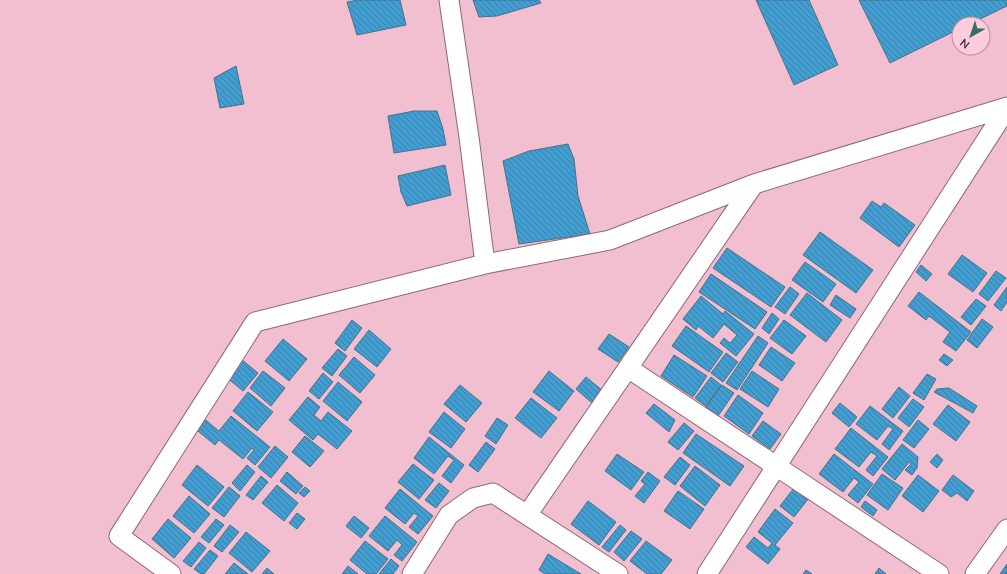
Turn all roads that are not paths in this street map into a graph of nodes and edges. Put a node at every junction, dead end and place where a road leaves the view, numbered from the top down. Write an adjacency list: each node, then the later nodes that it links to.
1 (449, 0): 4 (street)
2 (1007, 108): 3 (street); 6 (street)
3 (754, 184): 4 (street); 5 (street)
4 (485, 264): 9 (street)
5 (628, 368): 6 (street); 7 (street)
6 (776, 467): 12 (street); 13 (street)
7 (527, 515): 10 (street); 11 (street)
8 (1007, 529): 14 (street)
9 (171, 574)
10 (412, 574)
11 (618, 574)
12 (707, 574)
13 (938, 574)
14 (976, 574)

